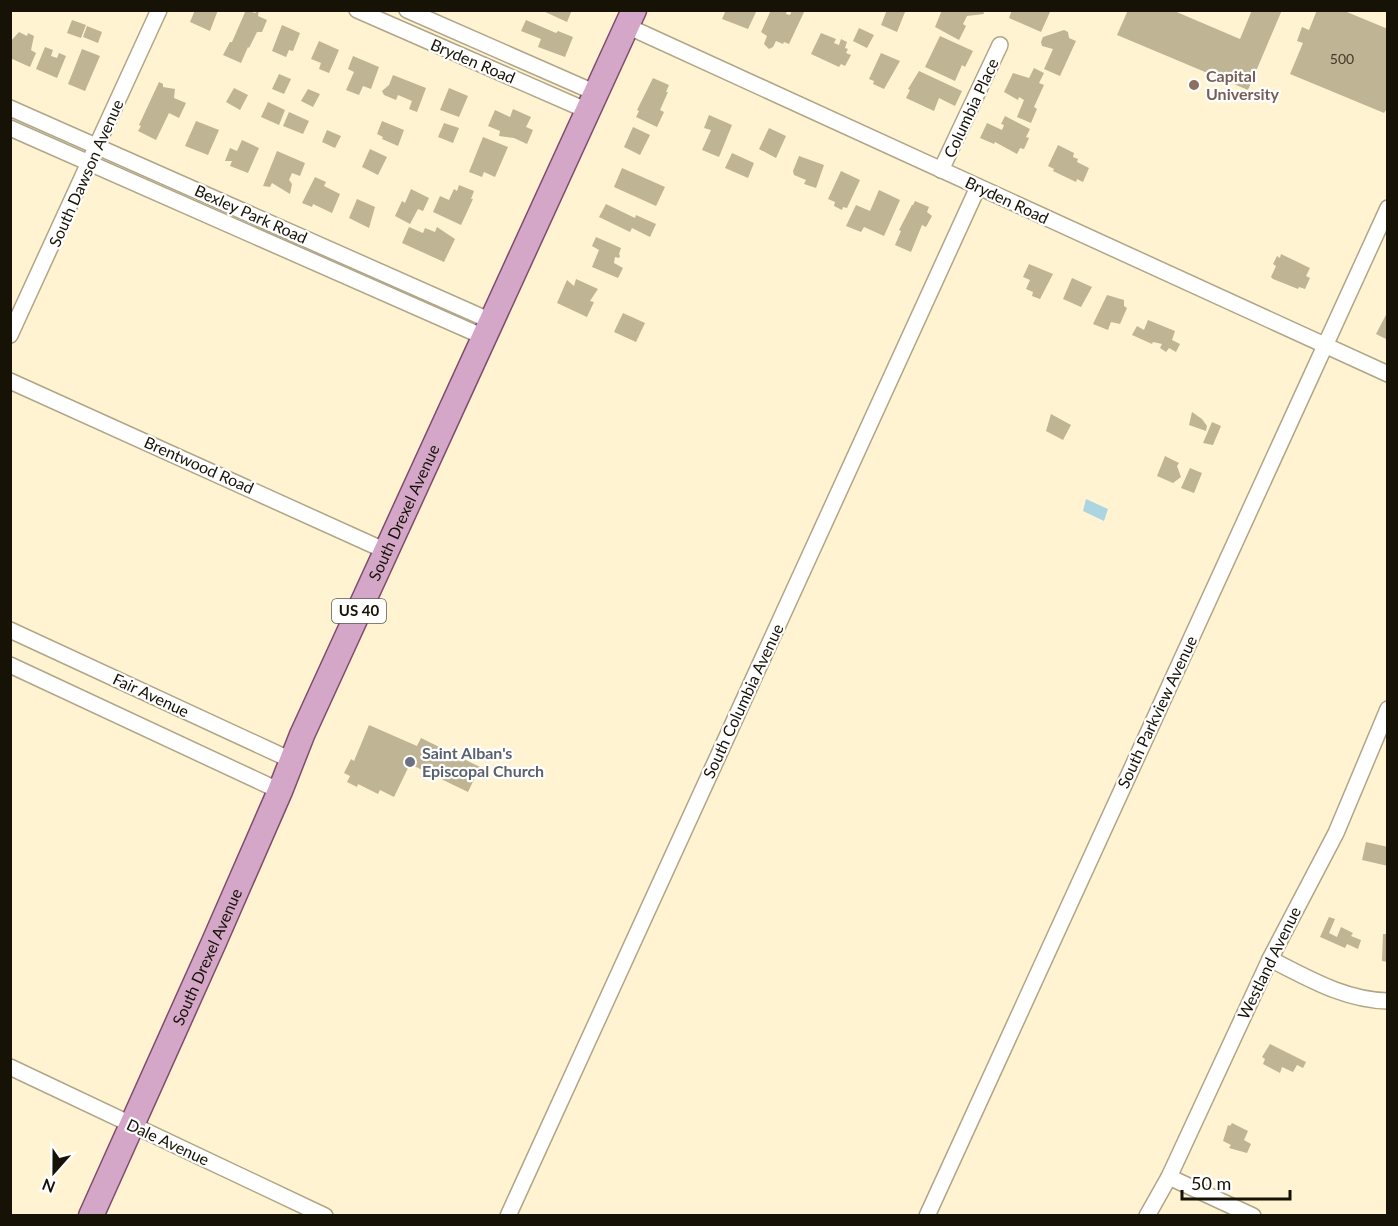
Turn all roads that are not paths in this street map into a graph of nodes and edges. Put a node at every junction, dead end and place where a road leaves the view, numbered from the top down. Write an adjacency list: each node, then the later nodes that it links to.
1 (159, 10): 9 (street, South Dawson Avenue)
2 (357, 10): 6 (street, Bryden Road)
3 (407, 10): 6 (street, Bryden Road)
4 (630, 18): 6 (main road, South Drexel Avenue / US 40); 11 (street, Bryden Road)
5 (1000, 45): 11 (street, Columbia Place)
6 (592, 102): 14 (main road, South Drexel Avenue / US 40)
7 (10, 108): 9 (street, Bexley Park Road)
8 (10, 128): 10 (street, Bexley Park Road)
9 (98, 146): 10 (street, South Dawson Avenue); 14 (street, Bexley Park Road)
10 (90, 163): 14 (street, Bexley Park Road); 15 (street, South Dawson Avenue)
11 (941, 170): 12 (street, Bryden Road)
12 (978, 187): 16 (street, Bryden Road); 32 (street, South Columbia Avenue)
13 (1388, 208): 16 (street, South Parkview Avenue)
14 (488, 329): 19 (main road, South Drexel Avenue / US 40)
15 (10, 335)
16 (1325, 345): 17 (street, Bryden Road); 33 (street, South Parkview Avenue)
17 (1388, 374)
18 (10, 381): 19 (street, Brentwood Road)
19 (386, 551): 23 (main road, South Drexel Avenue / US 40)
20 (10, 630): 23 (street, Fair Avenue)
21 (10, 665): 24 (street, Fair Avenue)
22 (1388, 709): 25 (street, Westland Avenue)
23 (291, 760): 24 (main road, South Drexel Avenue / US 40)
24 (280, 791): 28 (main road, South Drexel Avenue / US 40)
25 (1270, 959): 26 (street); 29 (street, Westland Avenue)
26 (1388, 1001)
27 (10, 1067): 28 (street, Dale Avenue)
28 (132, 1125): 30 (main road, South Drexel Avenue / US 40); 31 (street, Dale Avenue)
29 (1169, 1177): 34 (street, Westland Avenue); 35 (street)
30 (91, 1215)
31 (326, 1215)
32 (508, 1215)
33 (927, 1215)
34 (1147, 1215)
35 (1253, 1215)

